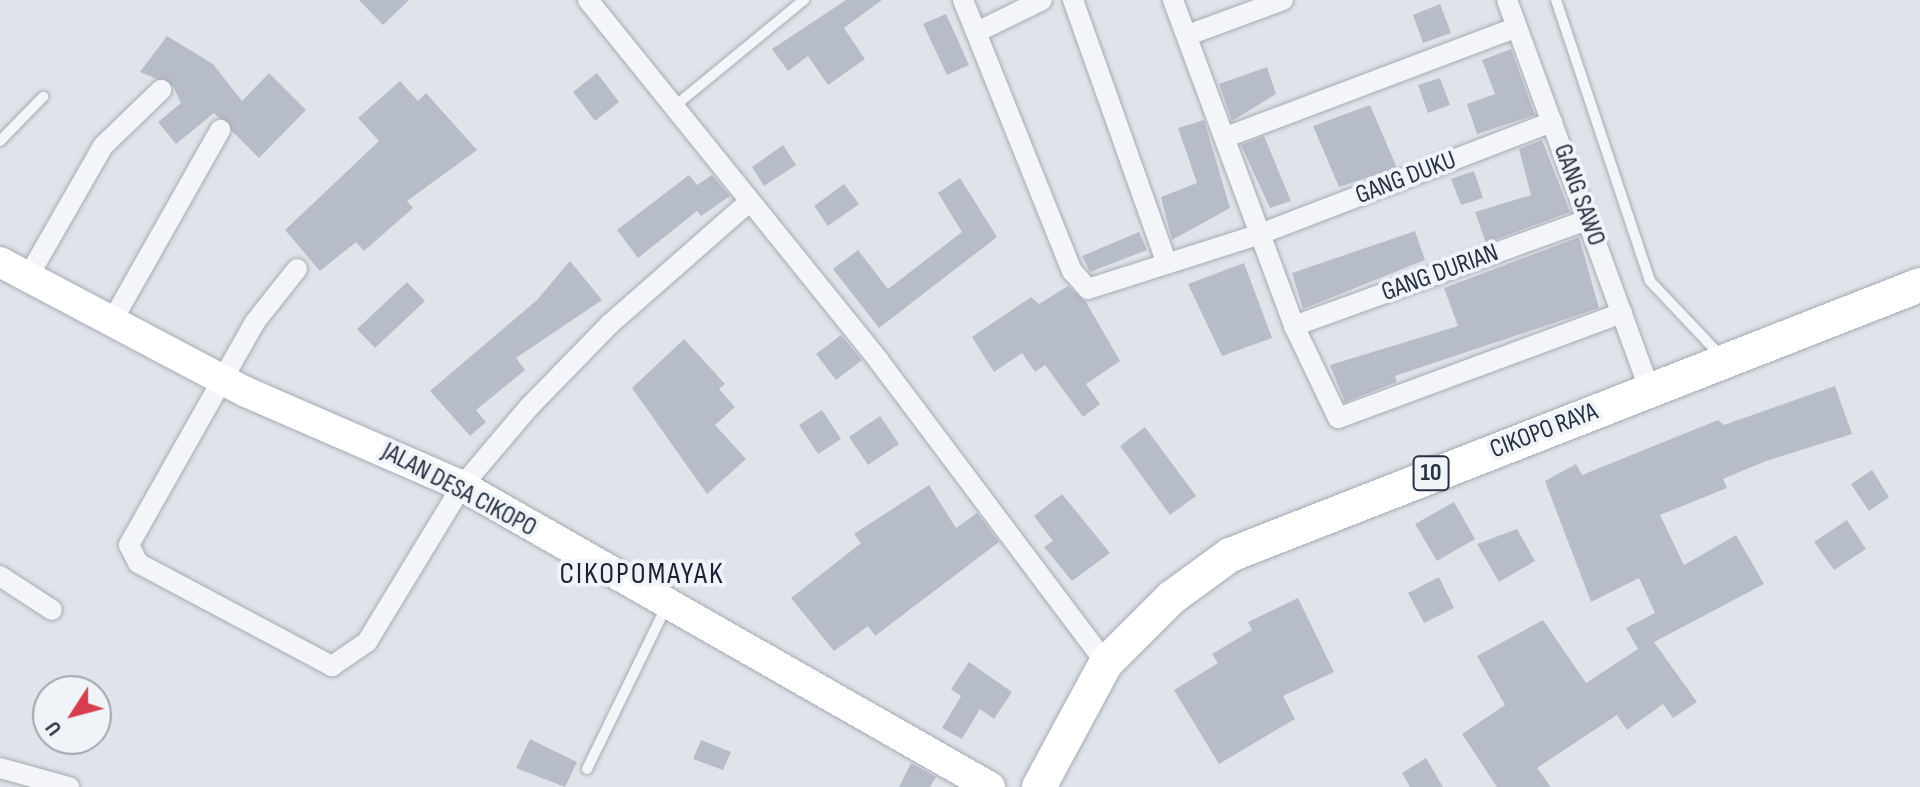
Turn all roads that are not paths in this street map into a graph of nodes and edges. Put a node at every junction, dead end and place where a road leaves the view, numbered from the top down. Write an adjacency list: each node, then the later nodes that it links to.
1 (588, 0): 15 (street)
2 (804, 0): 15 (lane)
3 (963, 0): 11 (street)
4 (1042, 0): 11 (street)
5 (1073, 0): 23 (street)
6 (1173, 0): 12 (street)
7 (1283, 0): 12 (street)
8 (1507, 0): 10 (street, GANG SAWO)
9 (1556, 0): 31 (lane)
10 (1517, 27): 16 (street, GANG SAWO); 18 (street)
11 (977, 32): 23 (street, GANG DUKU)
12 (1188, 35): 18 (street)
13 (161, 90): 26 (street)
14 (43, 97): 19 (lane)
15 (676, 105): 20 (street)
16 (1552, 122): 21 (street, GANG SAWO); 22 (street, GANG DUKU)
17 (220, 130): 29 (street)
18 (1226, 137): 22 (street)
19 (0, 141)
20 (750, 201): 34 (street); 38 (street)
21 (1587, 220): 28 (street, GANG SAWO); 30 (street, GANG DURIAN)
22 (1260, 234): 23 (street, GANG DUKU); 30 (street)
23 (1166, 261)
24 (0, 262): 26 (main road, JALAN DESA CIKOPO)
25 (297, 269): 32 (street)
26 (28, 277): 29 (main road, JALAN DESA CIKOPO)
27 (1919, 289): 31 (highway, CIKOPO RAYA / 10)
28 (1622, 313): 30 (street); 33 (street, GANG SAWO)
29 (111, 323): 32 (main road, JALAN DESA CIKOPO)
30 (1294, 326)
31 (1725, 361): 33 (highway, CIKOPO RAYA / 10)
32 (226, 382): 34 (main road, JALAN DESA CIKOPO); 34 (street)
33 (1650, 391): 38 (highway, CIKOPO RAYA / 10)
34 (462, 486): 36 (main road, JALAN DESA CIKOPO)
35 (0, 576): 37 (street)
36 (666, 607): 40 (lane); 42 (main road, JALAN DESA CIKOPO)
37 (52, 610)
38 (1106, 663): 43 (highway, CIKOPO RAYA / 10)
39 (0, 768): 41 (street)
40 (587, 769)
41 (69, 787)
42 (990, 787)
43 (1039, 787)

